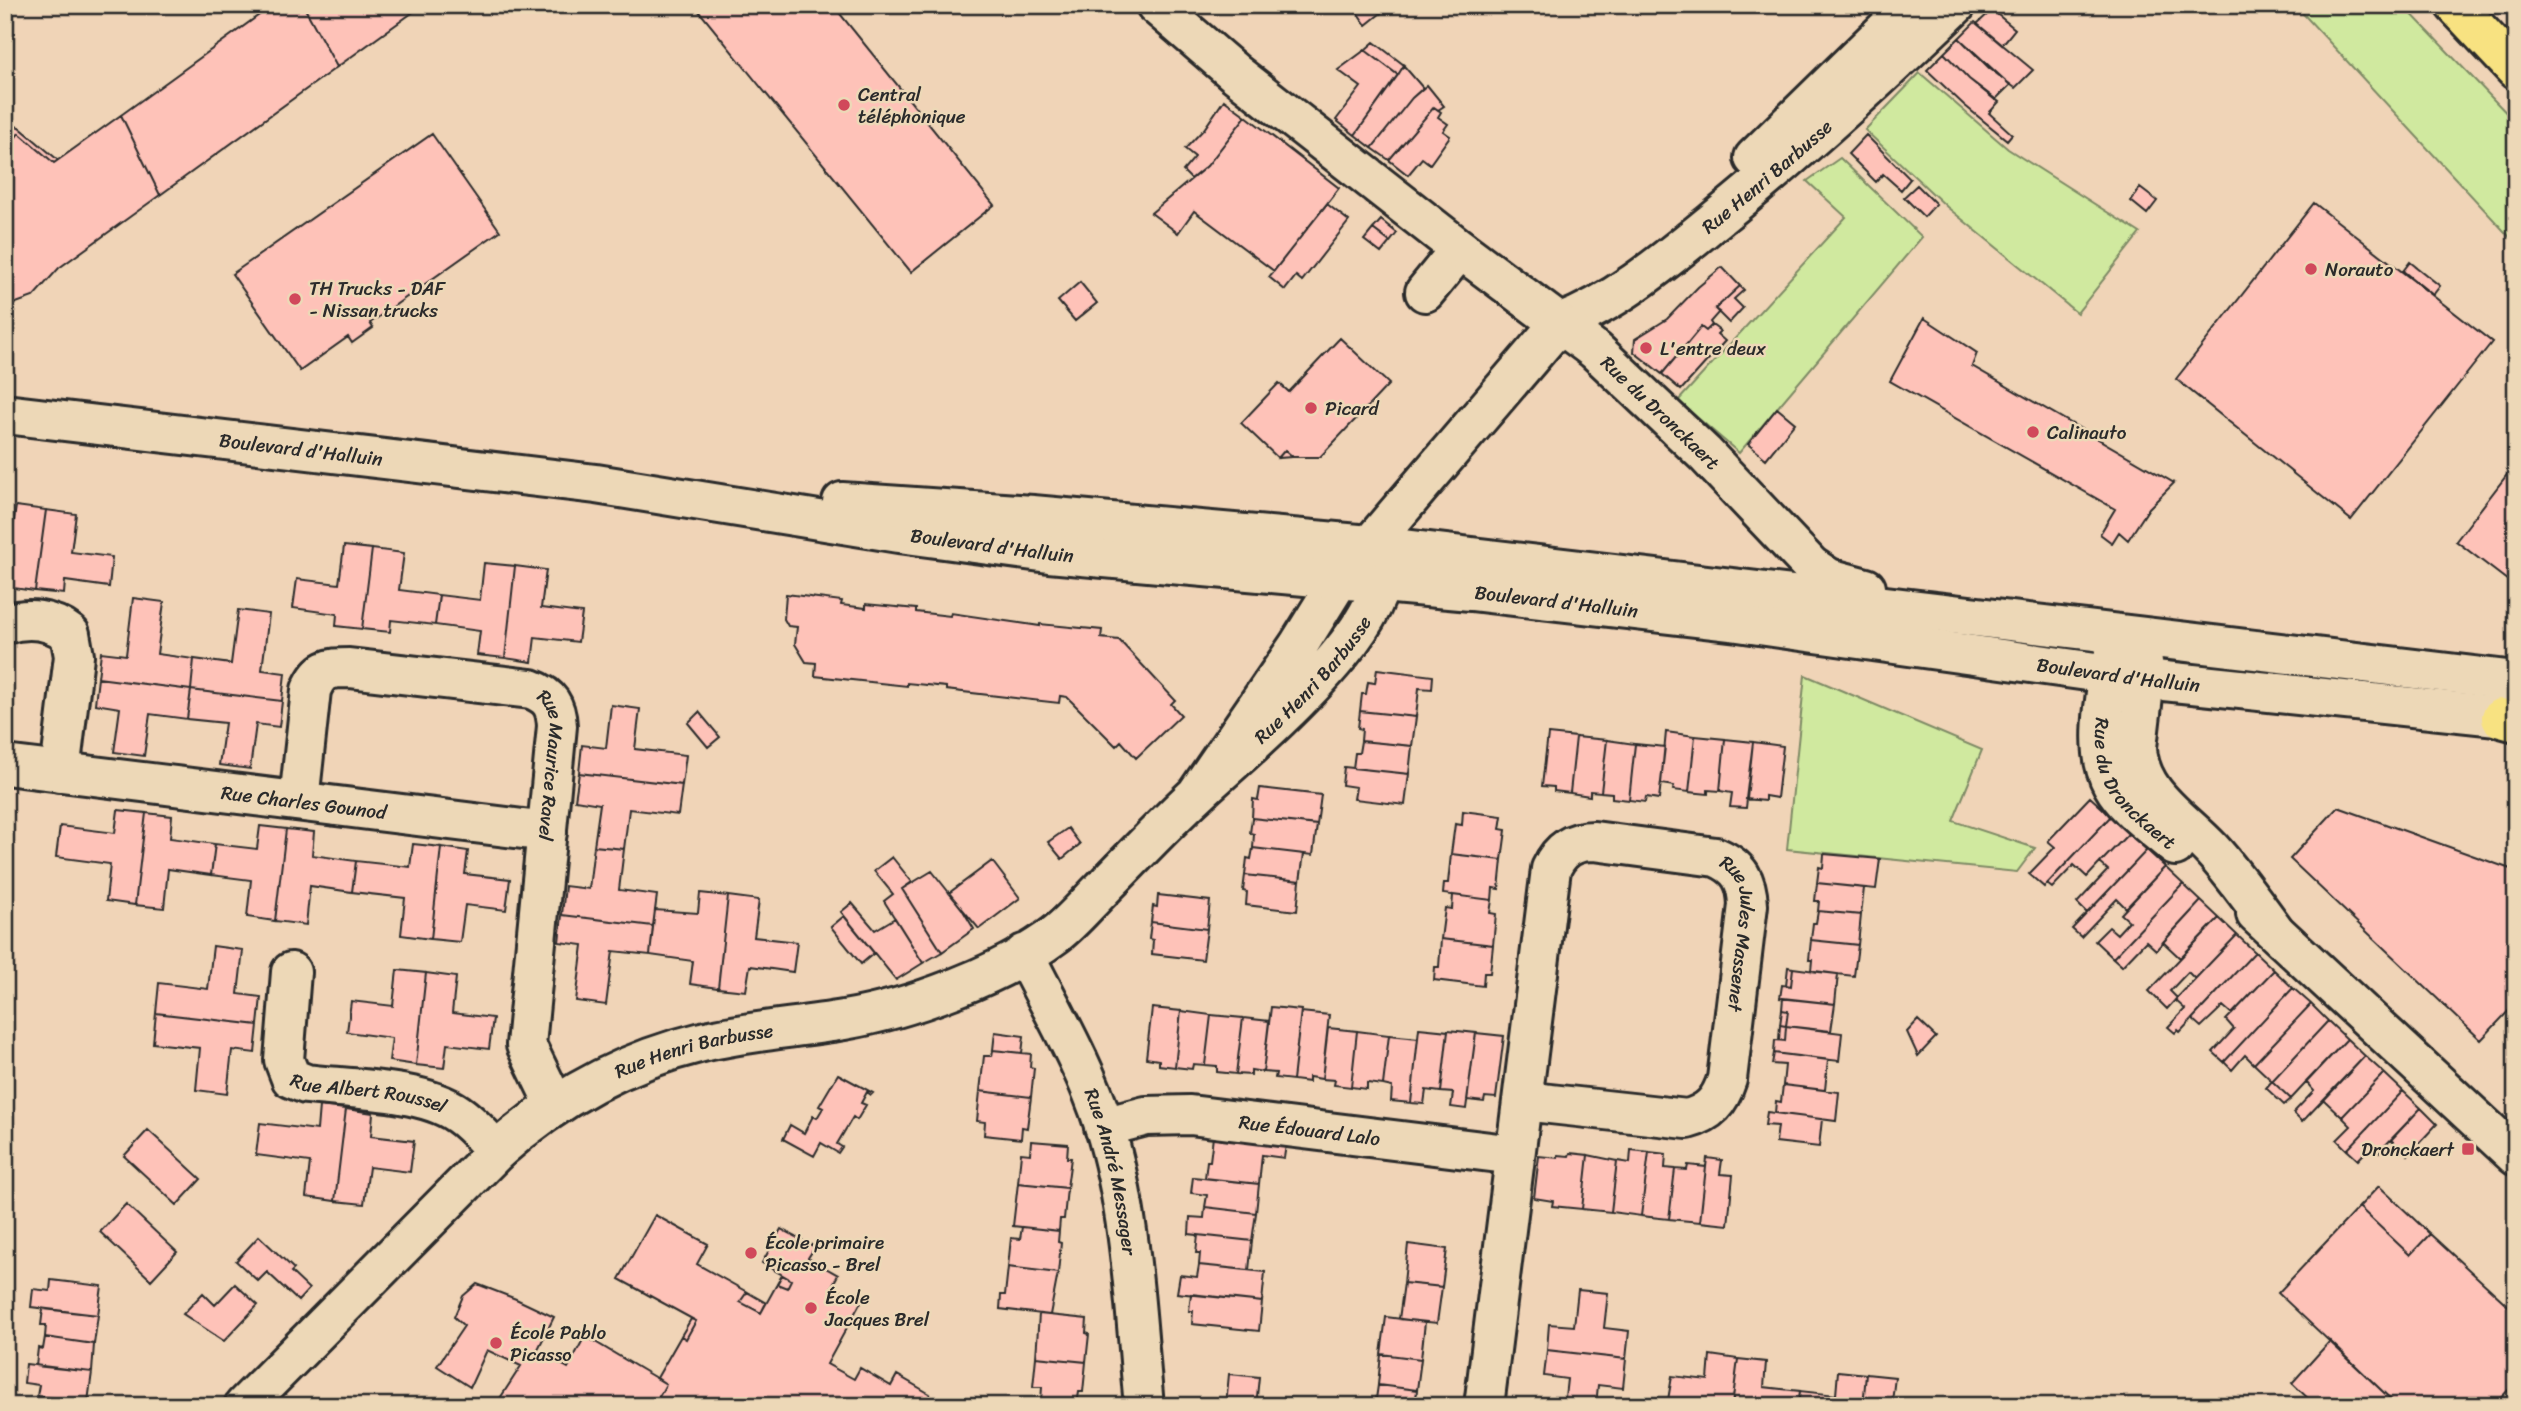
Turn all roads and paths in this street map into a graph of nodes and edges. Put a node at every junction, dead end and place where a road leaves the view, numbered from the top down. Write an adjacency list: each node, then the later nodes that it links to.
1 (1126, 5): 7 (street, Rue du Dronckaert)
2 (1156, 5): 7 (street, Rue du Dronckaert)
3 (1911, 5): 10 (street, Rue Henri Barbusse)
4 (1956, 5): 10 (street, Rue Henri Barbusse)
5 (2455, 5): 6 (highway)
6 (2516, 70)
7 (1235, 73): 8 (street, Rue du Dronckaert)
8 (1460, 249): 9 (street); 10 (street, Rue du Dronckaert)
9 (1425, 292)
10 (1559, 324): 13 (street, Rue Henri Barbusse); 17 (street, Rue du Dronckaert)
11 (5, 414): 12 (street, Boulevard d'Halluin)
12 (596, 484): 13 (street, Boulevard d'Halluin); 14 (street, Boulevard d'Halluin)
13 (1370, 545): 14 (street, Rue Henri Barbusse); 15 (street, Rue Henri Barbusse); 17 (street, Boulevard d'Halluin)
14 (1339, 580): 15 (street, Boulevard d'Halluin); 23 (street, Rue Henri Barbusse)
15 (1380, 583): 18 (street, Boulevard d'Halluin); 23 (street, Rue Henri Barbusse)
16 (5, 624): 22 (street)
17 (2130, 636): 18 (street, Rue du Dronckaert); 19 (street, Boulevard d'Halluin)
18 (2127, 676): 20 (street, Boulevard d'Halluin); 33 (street, Rue du Dronckaert)
19 (2516, 681)
20 (2511, 719)
21 (5, 765): 22 (street, Rue Charles Gounod)
22 (60, 772): 24 (street, Rue Charles Gounod)
23 (1198, 792): 26 (street, Rue Henri Barbusse)
24 (299, 801): 25 (street, Rue Charles Gounod); 25 (street, Rue Maurice Ravel)
25 (547, 832): 29 (street, Rue Maurice Ravel)
26 (1024, 954): 29 (street, Rue Henri Barbusse); 30 (street, Rue André Messager)
27 (291, 972): 31 (street, Rue Albert Roussel)
28 (1523, 1101): 28 (street, Rue Jules Massenet); 32 (street, Rue Jules Massenet)
29 (555, 1105): 31 (street, Rue Henri Barbusse)
30 (1104, 1127): 32 (street, Rue Édouard Lalo); 35 (street, Rue André Messager)
31 (497, 1151): 34 (street, Rue Henri Barbusse)
32 (1515, 1155): 36 (street, Rue Jules Massenet)
33 (2516, 1156)
34 (244, 1406)
35 (1144, 1406)
36 (1484, 1406)

